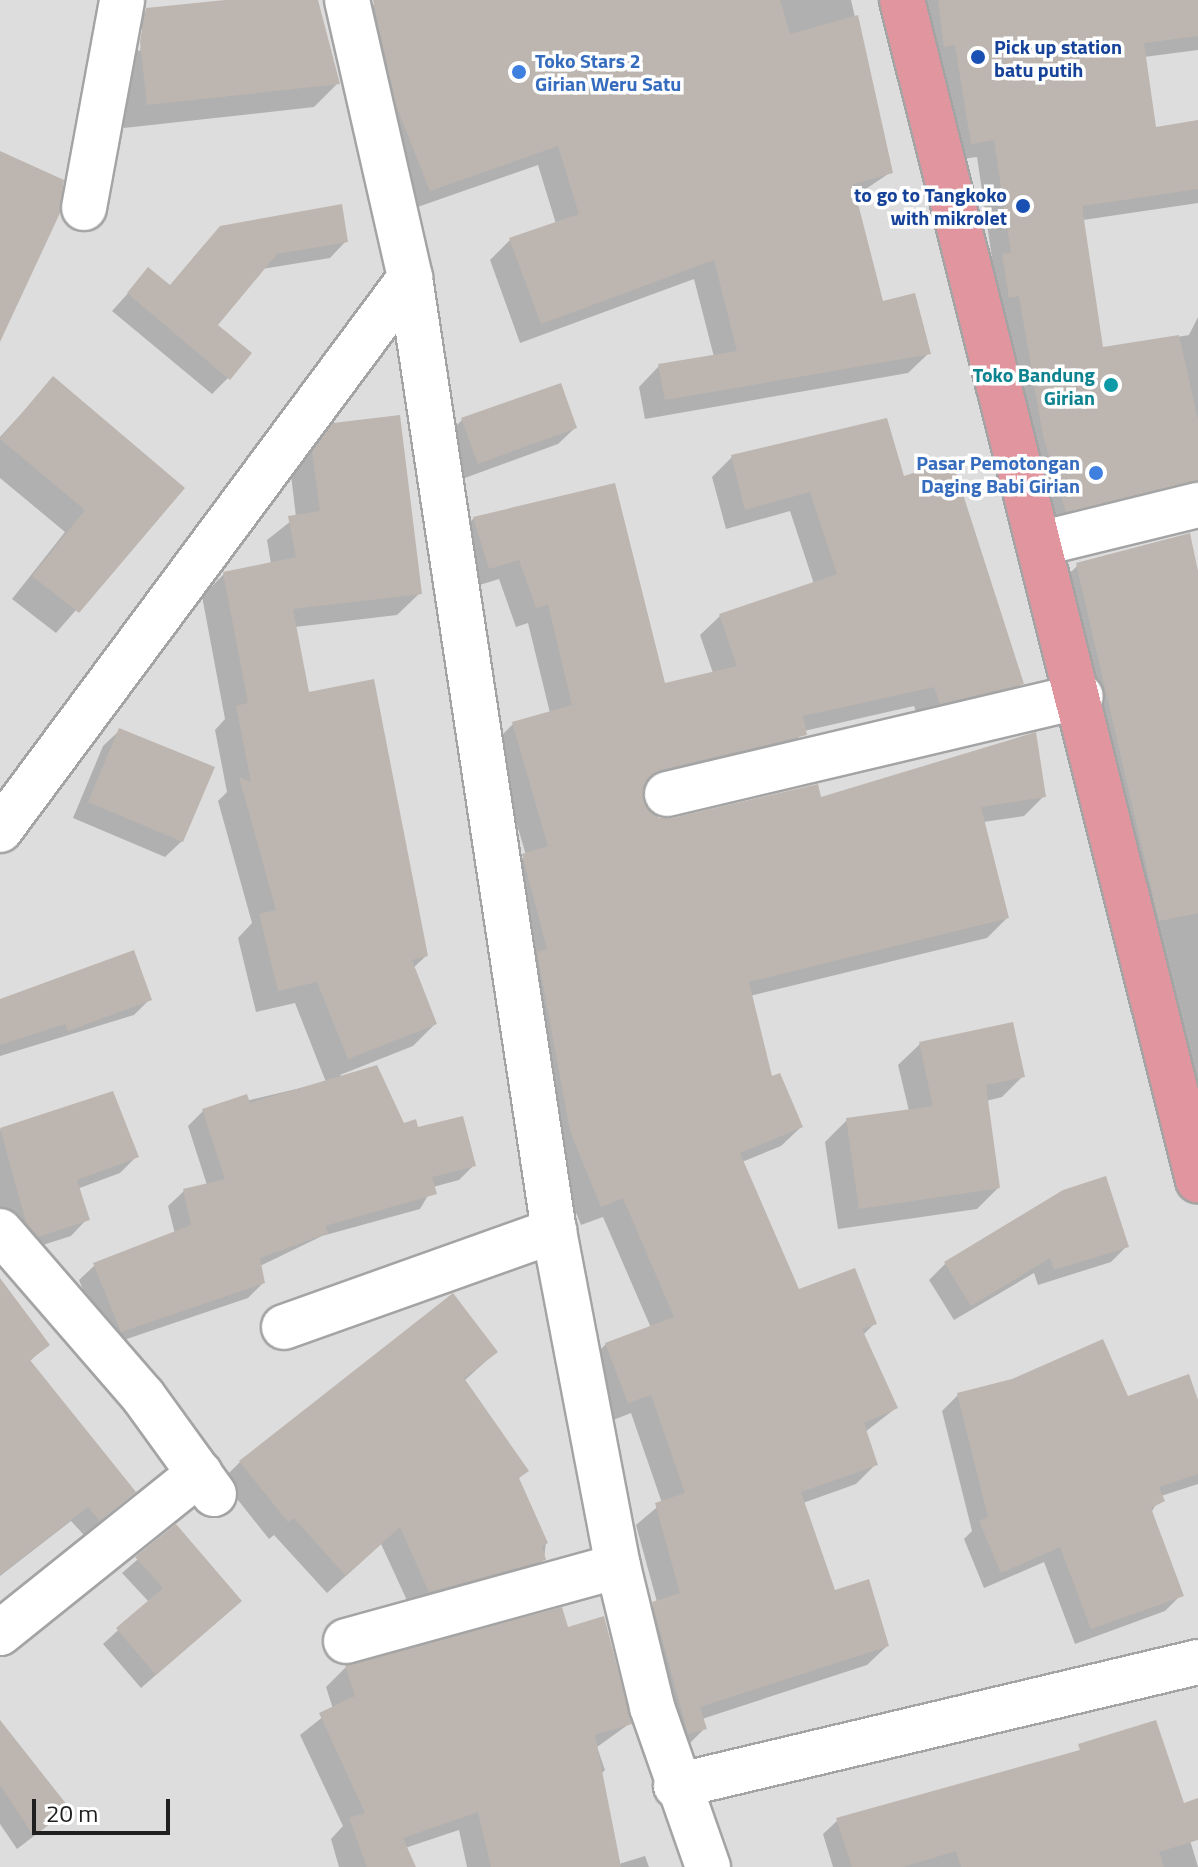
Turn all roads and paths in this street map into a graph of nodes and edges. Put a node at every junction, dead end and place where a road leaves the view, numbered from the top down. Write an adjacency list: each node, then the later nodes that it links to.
1 (122, 0): 4 (street)
2 (347, 0): 5 (street)
3 (902, 0): 7 (highway)
4 (84, 208)
5 (410, 278): 10 (street); 13 (street)
6 (1198, 505): 7 (street)
7 (1043, 543): 8 (highway)
8 (1081, 696): 9 (street); 11 (highway)
9 (667, 794)
10 (0, 830)
11 (1197, 1171)
12 (0, 1231): 16 (street)
13 (554, 1231): 14 (street); 15 (street)
14 (284, 1327)
15 (618, 1566): 17 (street); 19 (street)
16 (0, 1633)
17 (346, 1641)
18 (1198, 1662): 19 (street)
19 (676, 1786): 20 (street)
20 (708, 1867)

